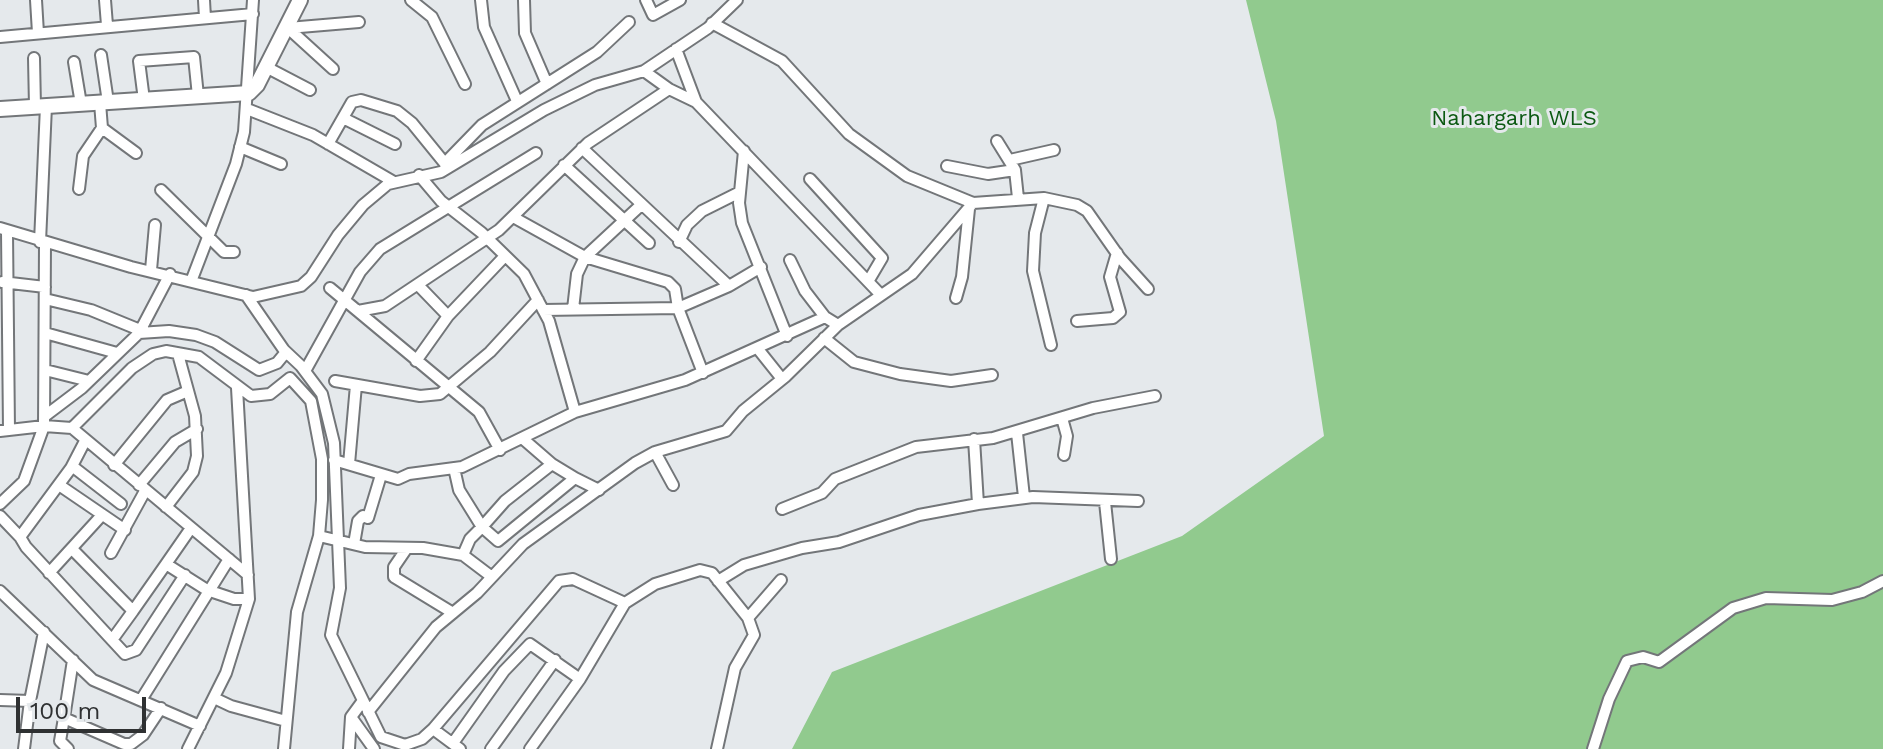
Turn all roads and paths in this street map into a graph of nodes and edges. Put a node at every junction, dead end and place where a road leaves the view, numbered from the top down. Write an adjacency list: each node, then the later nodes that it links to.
1 (36, 0): 21 (street)
2 (105, 0): 19 (street)
3 (204, 0): 15 (street)
4 (253, 0): 14 (street)
5 (300, 0): 20 (street)
6 (411, 0): 30 (street)
7 (481, 0): 37 (street)
8 (524, 0): 31 (street)
9 (646, 0): 10 (street)
10 (680, 0)
11 (714, 0): 13 (street)
12 (737, 0): 13 (street)
13 (723, 11): 18 (street)
14 (253, 14): 15 (street); 34 (street)
15 (205, 18): 19 (street)
16 (359, 22): 20 (street)
17 (629, 22): 31 (street)
18 (712, 23): 23 (street); 70 (street)
19 (107, 25): 21 (street)
20 (288, 28): 27 (street); 28 (street)
21 (38, 33): 22 (street)
22 (0, 37)
23 (676, 49): 29 (street); 39 (street)
24 (101, 55): 38 (street)
25 (34, 58): 41 (street)
26 (74, 62): 40 (street)
27 (266, 67): 33 (street); 34 (street)
28 (333, 69)
29 (644, 71): 32 (street); 58 (street)
30 (465, 84)
31 (547, 84): 37 (street)
32 (669, 89): 39 (street); 50 (street)
33 (310, 90)
34 (249, 93): 35 (street); 43 (street)
35 (198, 96): 36 (street); 36 (street)
36 (144, 100): 38 (street)
37 (517, 101): 58 (street)
38 (104, 102): 40 (street); 45 (street)
39 (696, 102): 52 (street)
40 (81, 104): 41 (street)
41 (40, 107): 42 (street); 77 (street)
42 (0, 109)
43 (247, 109): 47 (street); 49 (street)
44 (343, 118): 47 (street); 48 (street); 58 (street)
45 (102, 128): 53 (street); 63 (street)
46 (997, 141): 57 (street)
47 (328, 144): 62 (street)
48 (395, 144)
49 (240, 147): 55 (street); 76 (street)
50 (582, 148): 56 (street); 69 (street)
51 (1054, 150): 57 (street)
52 (744, 151): 65 (street); 89 (street)
53 (136, 153)
54 (536, 153): 68 (street)
55 (281, 164)
56 (564, 165): 71 (street); 72 (street)
57 (1013, 165): 59 (street); 66 (street)
58 (447, 166): 60 (street)
59 (947, 166)
60 (419, 175): 62 (street); 68 (street)
61 (810, 179): 89 (street)
62 (394, 182): 97 (street)
63 (79, 189)
64 (161, 190): 76 (street)
65 (740, 192): 78 (street); 85 (street)
66 (1018, 198): 67 (street); 70 (street)
67 (1044, 198): 81 (street); 113 (street)
68 (445, 204): 75 (street); 100 (street)
69 (641, 205): 72 (street); 78 (street)
70 (971, 206): 96 (street); 98 (street)
71 (513, 217): 75 (street); 83 (street)
72 (624, 218): 79 (street); 83 (street)
73 (155, 225): 86 (street)
74 (4, 230): 77 (street); 90 (street)
75 (485, 236): 82 (street); 91 (street)
76 (208, 238): 80 (street); 88 (street)
77 (42, 242): 86 (street); 95 (street)
78 (679, 242): 92 (street)
79 (649, 243)
80 (234, 252)
81 (1117, 253): 94 (street); 107 (street)
82 (505, 256): 99 (street); 105 (street)
83 (585, 257): 101 (street); 102 (street)
84 (790, 260): 106 (street)
85 (761, 267): 92 (street); 111 (street)
86 (151, 270): 87 (street)
87 (170, 274): 88 (street); 109 (street)
88 (192, 279): 97 (street)
89 (869, 280): 96 (street)
90 (3, 282): 95 (street); 136 (street)
91 (418, 285): 104 (street); 105 (street)
92 (729, 286): 101 (street)
93 (330, 288): 100 (street)
94 (1148, 289)
95 (45, 293): 109 (street); 110 (street)
96 (880, 294): 108 (street)
97 (246, 295): 116 (street)
98 (956, 298)
99 (538, 300): 103 (street); 128 (street)
100 (344, 301): 104 (street); 119 (street)
101 (678, 308): 102 (street); 121 (street)
102 (573, 309): 103 (street)
103 (543, 310): 131 (street)
104 (358, 311): 118 (street)
105 (448, 316): 118 (street)
106 (825, 317): 108 (street); 111 (street)
107 (1077, 321)
108 (838, 325): 112 (street)
109 (140, 332): 115 (street); 116 (street)
110 (45, 333): 115 (street); 120 (street)
111 (787, 336): 114 (street)
112 (824, 338): 122 (street); 123 (street)
113 (1051, 345)
114 (758, 349): 121 (street); 123 (street)
115 (117, 353): 124 (street)
116 (286, 353): 119 (street)
117 (178, 354): 127 (street); 129 (street); 134 (street)
118 (416, 361): 128 (street)
119 (303, 368): 144 (street)
120 (45, 370): 124 (street); 133 (street)
121 (703, 373): 131 (street)
122 (992, 375)
123 (782, 379): 142 (street)
124 (89, 381): 133 (street)
125 (335, 381): 126 (street)
126 (356, 385): 128 (street); 146 (street)
127 (237, 388): 145 (street); 183 (street)
128 (450, 389): 141 (street)
129 (188, 391): 135 (street); 148 (street)
130 (1155, 396): 132 (street)
131 (575, 412): 138 (street)
132 (1062, 418): 137 (street); 143 (street)
133 (46, 423): 134 (street); 136 (street); 160 (street)
134 (68, 427): 140 (street)
135 (197, 429): 155 (street); 163 (street)
136 (4, 430)
137 (1017, 433): 139 (street); 157 (street)
138 (522, 438): 141 (street); 147 (street)
139 (974, 439): 162 (street); 164 (street)
140 (85, 441): 148 (street); 149 (street)
141 (500, 450): 150 (street)
142 (655, 452): 154 (street); 156 (street)
143 (1064, 455)
144 (334, 458): 145 (street); 146 (street); 172 (street)
145 (322, 459): 170 (street)
146 (349, 464): 151 (street)
147 (552, 464): 152 (street); 167 (street)
148 (114, 465): 155 (street)
149 (72, 466): 153 (street); 161 (street)
150 (454, 468): 151 (street); 167 (street)
151 (381, 475): 173 (street)
152 (575, 478): 156 (street); 167 (street)
153 (59, 485): 165 (street); 171 (street)
154 (673, 485)
155 (142, 488): 163 (street); 169 (street)
156 (599, 490): 184 (street)
157 (1024, 497): 159 (street); 162 (street)
158 (1138, 501): 159 (street)
159 (1105, 502): 179 (street)
160 (0, 504)
161 (121, 504)
162 (978, 504): 186 (street)
163 (166, 507): 168 (street)
164 (782, 509)
165 (102, 515): 169 (street); 175 (street)
166 (0, 516): 171 (street)
167 (482, 527): 177 (street)
168 (191, 528): 178 (street); 180 (street)
169 (125, 530): 176 (street)
170 (319, 536): 172 (street); 209 (street)
171 (20, 537): 181 (street)
172 (337, 540): 173 (street); 207 (street)
173 (354, 544): 174 (street)
174 (407, 548): 177 (street); 193 (street)
175 (73, 550): 181 (street); 192 (street)
176 (111, 553)
177 (463, 555): 184 (street)
178 (229, 559): 183 (street); 188 (street)
179 (1111, 559)
180 (166, 564): 182 (street); 192 (street)
181 (49, 573): 196 (street)
182 (185, 575): 188 (street); 196 (street)
183 (248, 575): 190 (street)
184 (492, 577): 193 (street)
185 (781, 580): 194 (street)
186 (718, 581): 191 (street); 194 (street)
187 (1883, 581): 222 (street)
188 (207, 590): 190 (street); 204 (street)
189 (0, 591): 195 (street)
190 (249, 599): 202 (street)
191 (625, 603): 199 (street); 200 (street)
192 (133, 611): 196 (street)
193 (453, 613): 207 (street)
194 (748, 618): 221 (street)
195 (44, 632): 197 (street); 205 (street)
196 (112, 640)
197 (73, 660): 204 (street); 208 (street)
198 (555, 660): 200 (street); 201 (street); 219 (street)
199 (483, 674): 201 (street); 211 (street)
200 (580, 679): 220 (street)
201 (495, 683): 212 (street)
202 (214, 698): 209 (street); 210 (street)
203 (0, 700): 205 (street)
204 (141, 700): 206 (street)
205 (30, 701): 213 (street)
206 (161, 708): 208 (street); 210 (street)
207 (358, 710): 211 (street); 217 (street); 218 (street)
208 (64, 718): 214 (street)
209 (286, 721): 216 (street)
210 (200, 726): 215 (street)
211 (433, 729): 212 (street)
212 (456, 746)
213 (24, 749)
214 (68, 749)
215 (188, 749)
216 (284, 749)
217 (349, 749)
218 (374, 749)
219 (491, 749)
220 (530, 749)
221 (717, 749)
222 (1593, 749)

